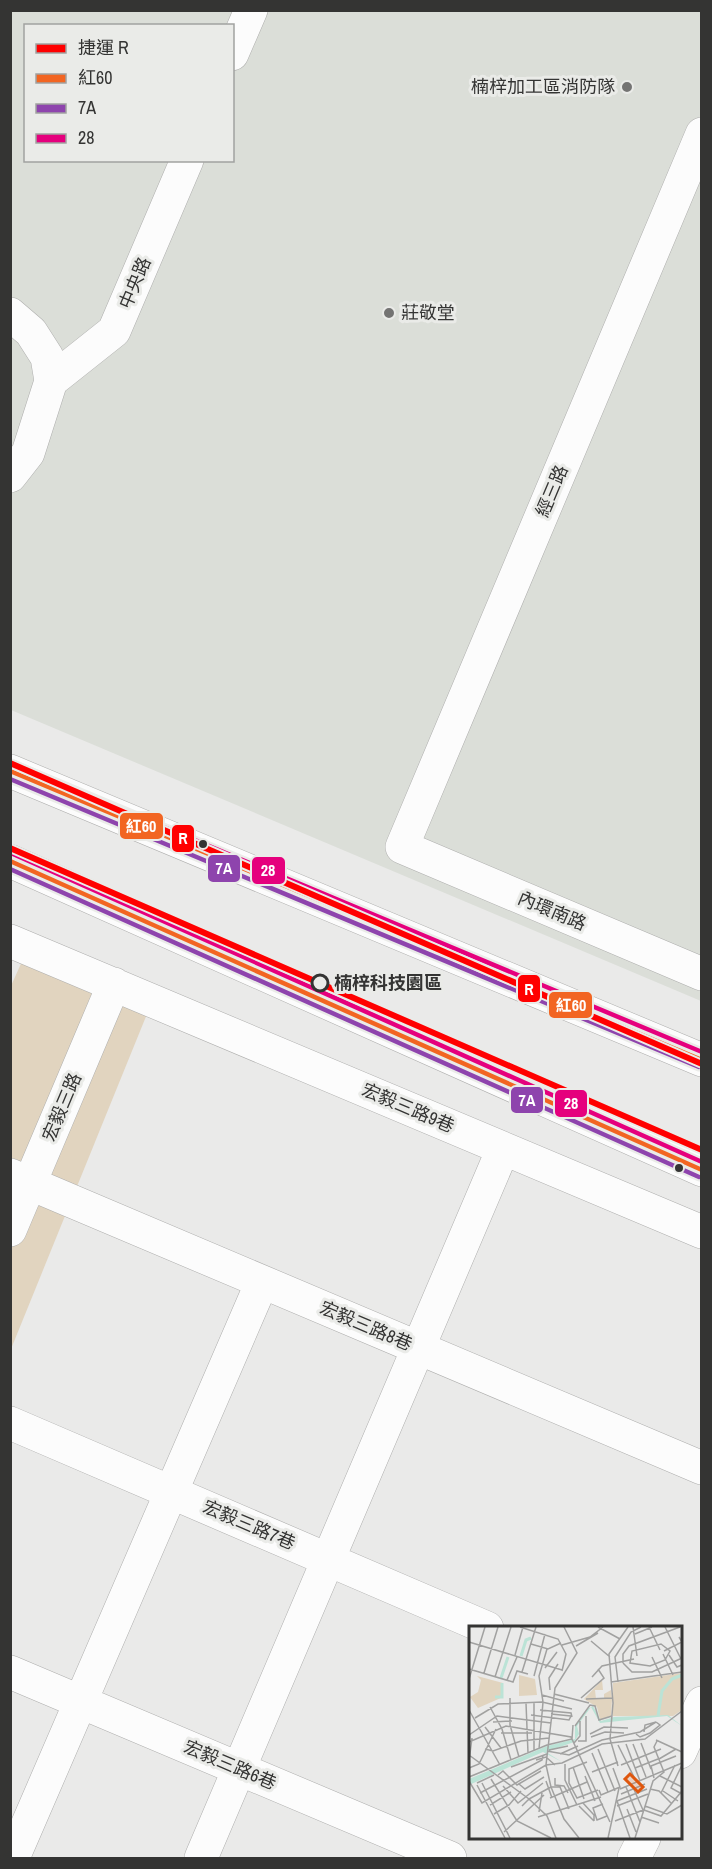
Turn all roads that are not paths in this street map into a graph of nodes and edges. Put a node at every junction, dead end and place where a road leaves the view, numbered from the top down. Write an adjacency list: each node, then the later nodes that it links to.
1 (251, 10): 2 (street)
2 (234, 49)
3 (702, 134): 9 (street, 經三路)
4 (186, 162): 6 (street, 中央路)
5 (10, 314): 6 (street)
6 (51, 381): 7 (street)
7 (10, 476)
8 (10, 771): 14 (street)
9 (402, 848): 12 (street, 內環南路)
10 (10, 861): 16 (street)
11 (10, 941): 13 (street, 宏毅三路9巷)
12 (702, 974)
13 (114, 984): 15 (street, 宏毅三路9巷); 17 (street, 宏毅三路)
14 (702, 1060)
15 (503, 1149): 19 (street, 宏毅三路9巷); 21 (street)
16 (702, 1170)
17 (20, 1179): 18 (street, 宏毅三路); 20 (street, 宏毅三路8巷)
18 (10, 1230)
19 (702, 1232)
20 (262, 1281): 21 (street, 宏毅三路8巷); 24 (street)
21 (418, 1348): 23 (street, 宏毅三路8巷); 25 (street)
22 (10, 1423): 24 (street, 宏毅三路7巷)
23 (702, 1468)
24 (171, 1492): 25 (street, 宏毅三路7巷); 28 (street)
25 (328, 1559): 26 (street, 宏毅三路7巷); 31 (street)
26 (482, 1626)
27 (10, 1672): 28 (street, 宏毅三路6巷)
28 (81, 1702): 31 (street, 宏毅三路6巷); 33 (street)
29 (695, 1712): 30 (street)
30 (682, 1749)
31 (239, 1769): 34 (street); 35 (street, 宏毅三路6巷)
32 (644, 1839): 36 (street)
33 (13, 1858)
34 (201, 1858)
35 (450, 1858)
36 (634, 1858)

